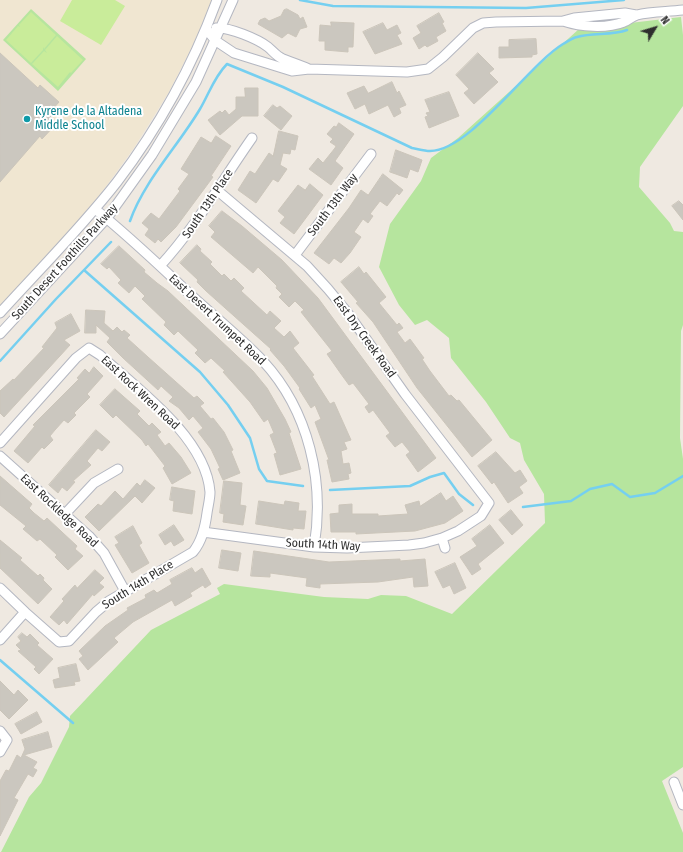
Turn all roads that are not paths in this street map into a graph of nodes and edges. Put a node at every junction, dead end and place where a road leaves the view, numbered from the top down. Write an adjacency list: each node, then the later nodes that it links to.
1 (218, 0): 5 (street, South Desert Foothills Parkway)
2 (233, 0): 4 (street, South Desert Foothills Parkway)
3 (683, 10): 7 (street)
4 (222, 28): 5 (street); 6 (street, South Desert Foothills Parkway); 7 (street)
5 (206, 29): 6 (street); 11 (street, South Desert Foothills Parkway)
6 (216, 41): 7 (street); 12 (street, South Desert Foothills Parkway)
7 (309, 69)
8 (252, 138): 10 (street, South 13th Place)
9 (371, 154): 13 (street, South 13th Way)
10 (218, 190): 13 (street, East Dry Creek Road); 14 (street, South 13th Place)
11 (95, 209): 12 (street, East Desert Trumpet Road); 15 (street, South Desert Foothills Parkway)
12 (107, 218): 14 (street, East Desert Trumpet Road); 16 (street, South Desert Foothills Parkway)
13 (295, 255): 20 (street, East Dry Creek Road)
14 (160, 266): 24 (street, East Desert Trumpet Road)
15 (0, 313)
16 (0, 334)
17 (0, 443): 22 (street, East Rock Wren Road)
18 (0, 456): 21 (street, East Rockledge Road)
19 (118, 469): 21 (street)
20 (488, 503): 23 (street, South 14th Way)
21 (64, 515): 27 (street, East Rockledge Road)
22 (203, 532): 24 (street, South 14th Way); 27 (street, South 14th Place)
23 (442, 538): 24 (street, South 14th Way); 25 (street)
24 (314, 547)
25 (445, 548)
26 (0, 588): 28 (street, South 14th Place)
27 (125, 591): 28 (street, South 14th Place)
28 (25, 612): 29 (street)
29 (0, 640)
30 (0, 731): 31 (street)
31 (0, 752)
32 (674, 782): 33 (street)
33 (683, 805)

